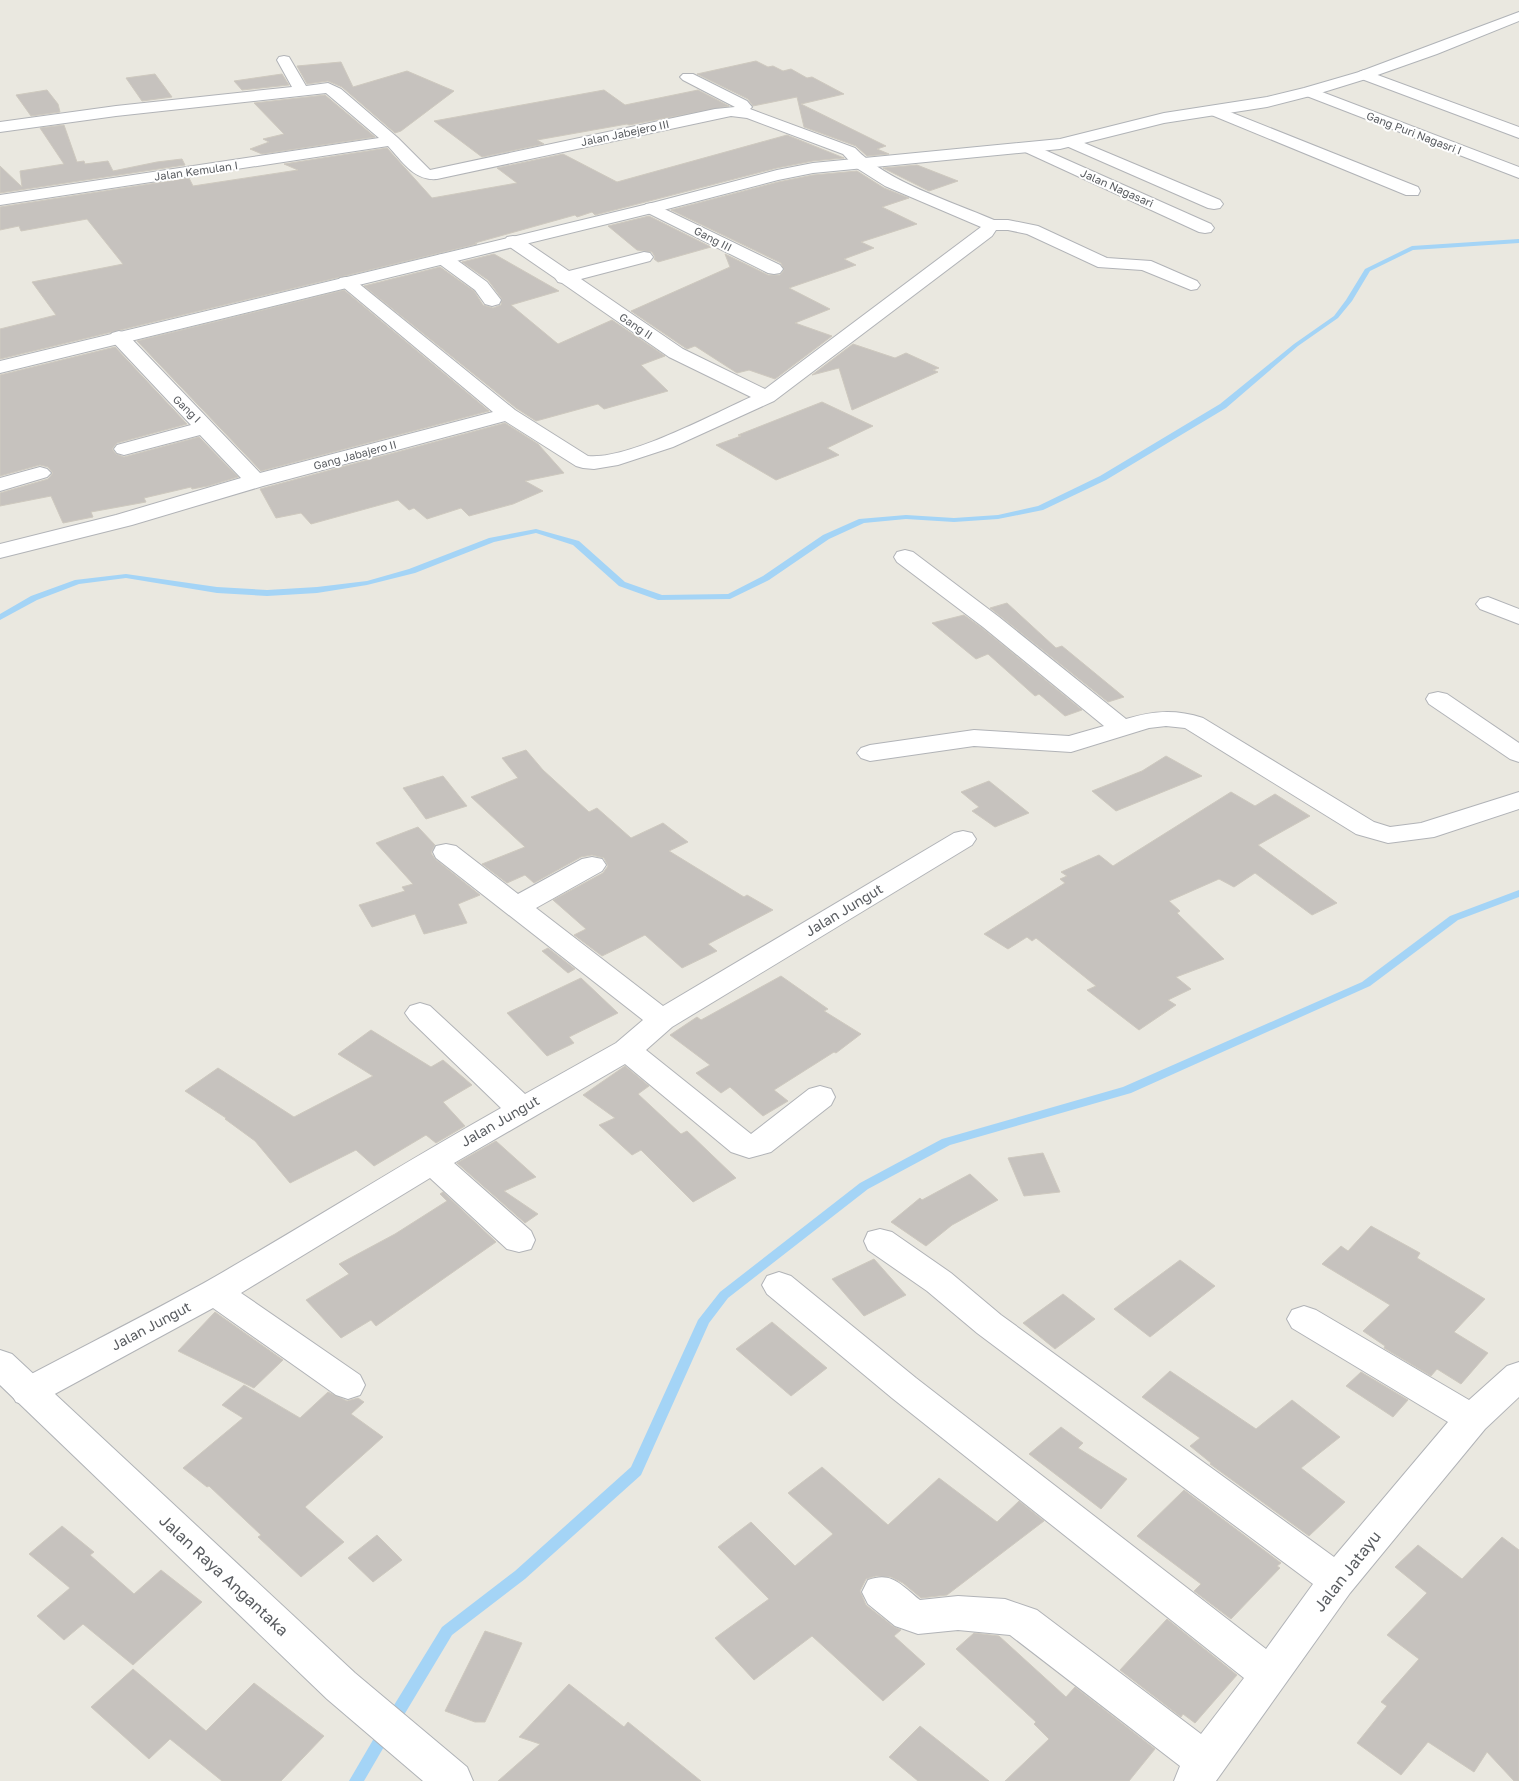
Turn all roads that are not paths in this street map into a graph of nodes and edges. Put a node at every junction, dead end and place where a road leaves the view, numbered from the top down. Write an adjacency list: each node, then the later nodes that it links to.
1 (1519, 16): 3 (street)
2 (284, 60): 5 (street)
3 (1364, 74): 6 (street); 10 (street)
4 (688, 78): 8 (street)
5 (301, 90): 9 (street, Jalan Jabejero III); 11 (street, Jalan Jabejero III)
6 (1309, 92): 7 (street); 15 (street, Gang Puri Nagasri I)
7 (1215, 111): 12 (street); 16 (street)
8 (741, 112): 11 (street, Jalan Jabejero III); 14 (street, Jalan Jabejero III)
9 (0, 127)
10 (1519, 133)
11 (392, 141): 17 (street, Jalan Kemulan I)
12 (1070, 142): 13 (street); 18 (street)
13 (1029, 148): 14 (street); 21 (street, Jalan Nagasari)
14 (860, 164): 19 (street); 20 (street, Jalan Jabejero III)
15 (1519, 173)
16 (1412, 191)
17 (0, 200)
18 (1214, 204)
19 (652, 208): 22 (street); 25 (street, Gang III)
20 (991, 225): 28 (street, Jalan Jabejero III); 32 (street)
21 (1205, 228)
22 (513, 241): 24 (street); 26 (street, Gang II)
23 (644, 257): 26 (street)
24 (444, 259): 27 (street); 29 (street)
25 (774, 269)
26 (564, 278): 32 (street, Gang II)
27 (346, 282): 30 (street); 33 (street)
28 (1191, 285)
29 (492, 300)
30 (119, 337): 31 (street); 34 (street, Gang I)
31 (0, 367)
32 (767, 397): 33 (street)
33 (508, 414): 37 (street, Gang Jabajero II)
34 (206, 427): 35 (street); 37 (street, Gang I)
35 (124, 449)
36 (40, 473): 38 (street)
37 (255, 481): 39 (street, Gang Jabajero II)
38 (0, 485)
39 (0, 550)
40 (905, 557): 44 (street)
41 (1488, 604): 42 (street)
42 (1519, 617)
43 (1438, 699): 46 (street)
44 (1122, 728): 45 (street); 47 (street)
45 (870, 753)
46 (1519, 754)
47 (1519, 800)
48 (963, 838): 53 (street, Jalan Jungut)
49 (446, 852): 51 (street)
50 (592, 865): 51 (street)
51 (516, 907): 53 (street)
52 (420, 1013): 56 (street)
53 (662, 1020): 54 (street, Jalan Jungut)
54 (627, 1050): 55 (street); 56 (street, Jalan Jungut)
55 (820, 1097)
56 (522, 1109): 57 (street, Jalan Jungut)
57 (432, 1161): 58 (street); 61 (street, Jalan Jungut)
58 (519, 1240)
59 (880, 1241): 68 (street)
60 (779, 1285): 70 (street)
61 (215, 1292): 65 (street); 66 (street, Jalan Jungut)
62 (1304, 1319): 67 (street)
63 (0, 1364): 66 (street, Jalan Raya Angantaka)
64 (1519, 1376): 67 (street, Jalan Jatayu)
65 (348, 1385)
66 (28, 1392): 72 (street, Jalan Raya Angantaka)
67 (1472, 1419): 68 (street, Jalan Jatayu)
68 (1337, 1581): 70 (street, Jalan Jatayu)
69 (881, 1592): 71 (street)
70 (1270, 1674): 71 (street, Jalan Jatayu)
71 (1200, 1771)
72 (447, 1776)

